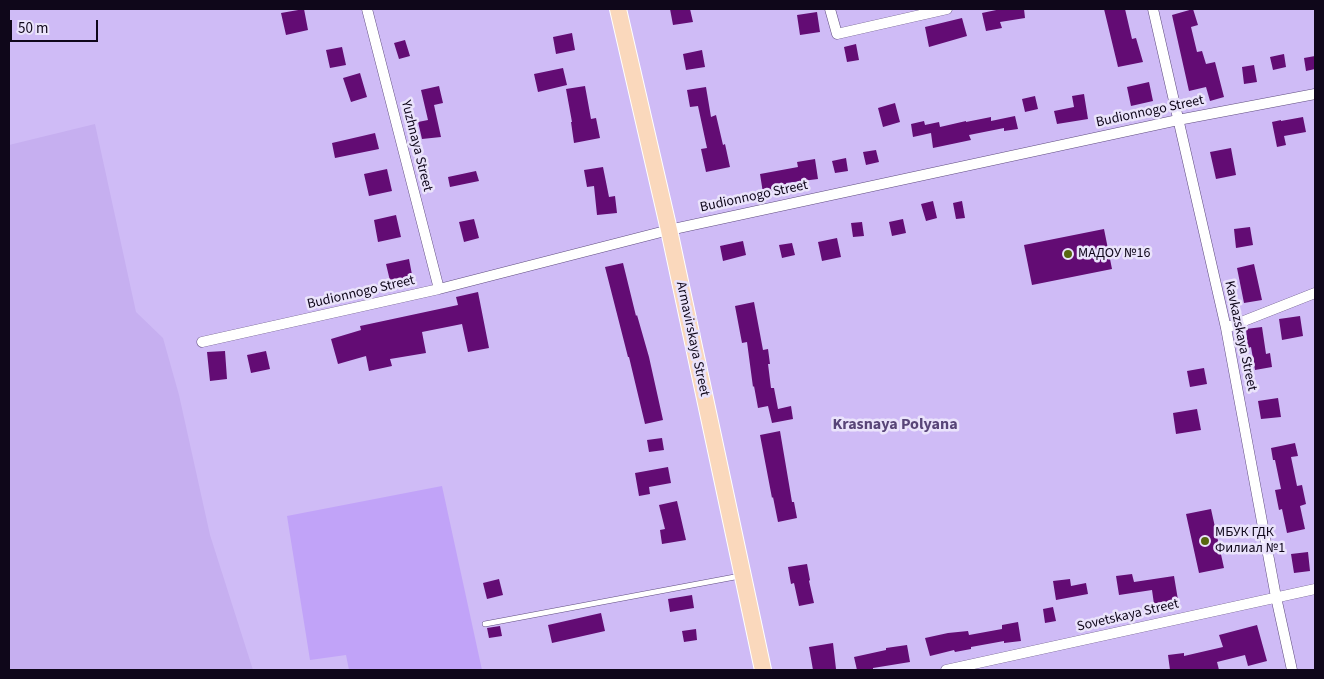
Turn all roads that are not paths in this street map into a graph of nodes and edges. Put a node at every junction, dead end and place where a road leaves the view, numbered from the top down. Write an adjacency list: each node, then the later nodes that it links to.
1 (367, 9): 9 (street, Yuzhnaya Street)
2 (618, 9): 8 (main road, Armavirskaya Street)
3 (830, 9): 4 (street)
4 (947, 9)
5 (1153, 9): 7 (street, Kavkazskaya Street)
6 (1315, 94): 7 (street, Budionnogo Street)
7 (1178, 120): 8 (street, Budionnogo Street); 11 (street, Kavkazskaya Street)
8 (669, 230): 9 (street, Budionnogo Street); 13 (main road, Armavirskaya Street)
9 (439, 289): 12 (street, Budionnogo Street)
10 (1315, 293): 11 (street)
11 (1226, 328): 15 (street, Kavkazskaya Street)
12 (202, 342)
13 (743, 576): 16 (lane); 17 (main road, Armavirskaya Street)
14 (1315, 589): 15 (street, Sovetskaya Street)
15 (1276, 597): 18 (street, Sovetskaya Street); 19 (street, Kavkazskaya Street)
16 (485, 624)
17 (763, 670)
18 (946, 670)
19 (1292, 670)

